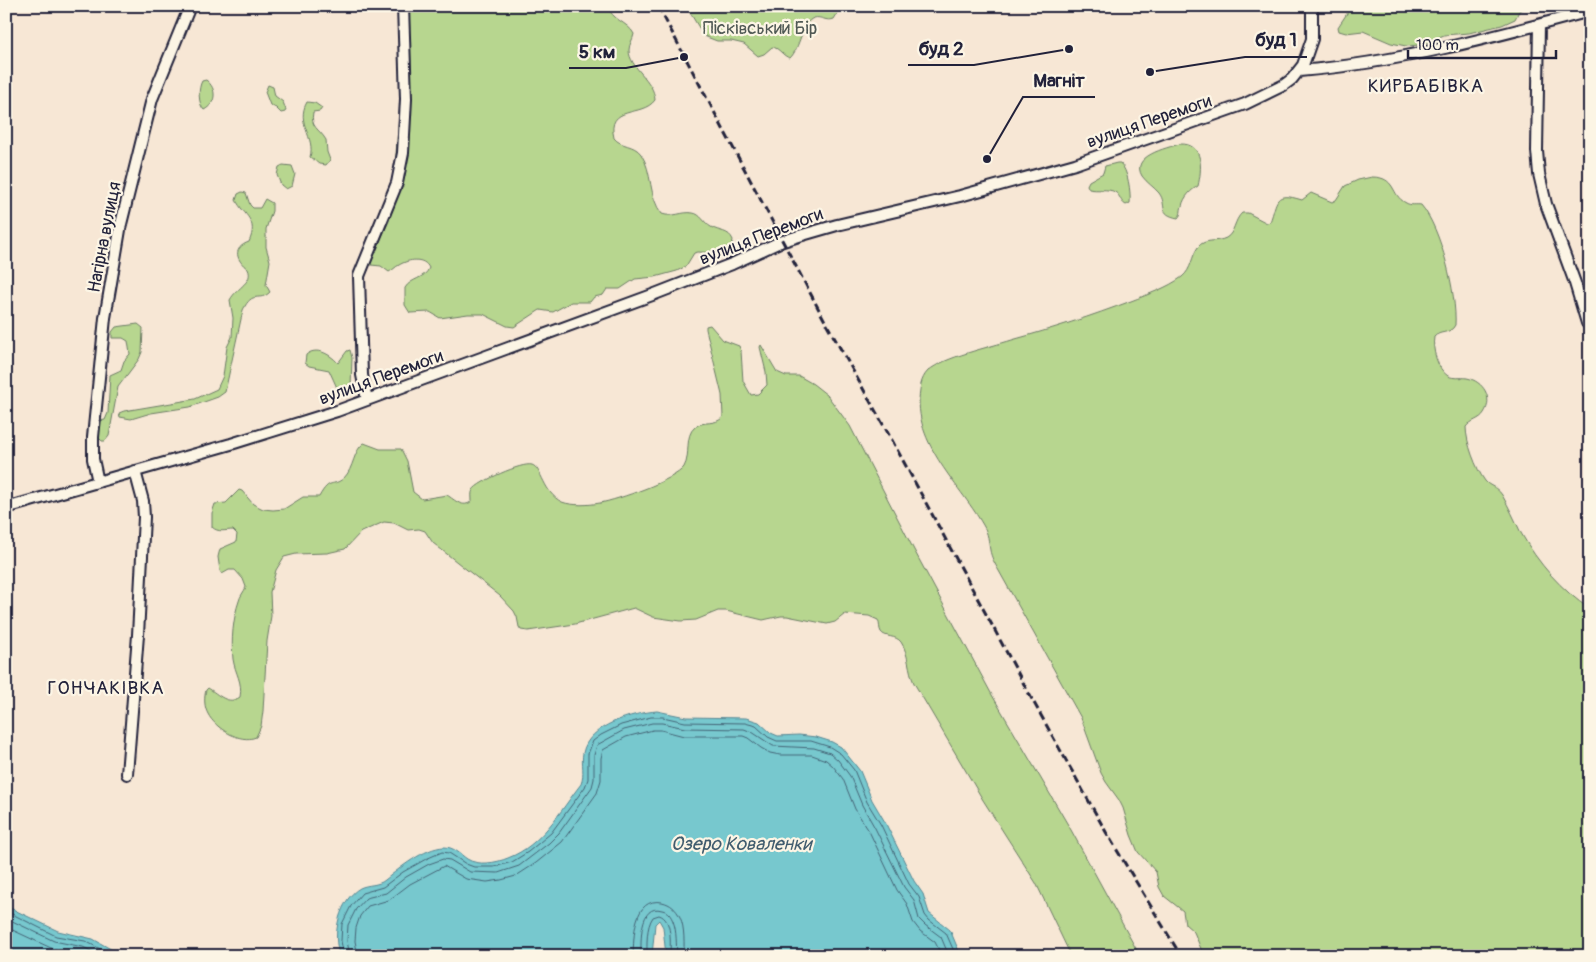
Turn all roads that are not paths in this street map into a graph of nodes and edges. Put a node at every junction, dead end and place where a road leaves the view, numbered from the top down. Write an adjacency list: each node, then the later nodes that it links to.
1 (190, 6): 10 (street, Нагірна вулиця)
2 (403, 6): 8 (street)
3 (1312, 6): 6 (street)
4 (1590, 12): 5 (street)
5 (1539, 25): 6 (street); 7 (street)
6 (1299, 71): 8 (street, вулиця Перемоги)
7 (1587, 324)
8 (367, 400): 9 (street, вулиця Перемоги)
9 (135, 471): 10 (street, вулиця Перемоги); 12 (street)
10 (98, 482): 11 (street, вулиця Перемоги)
11 (6, 508)
12 (127, 774)

